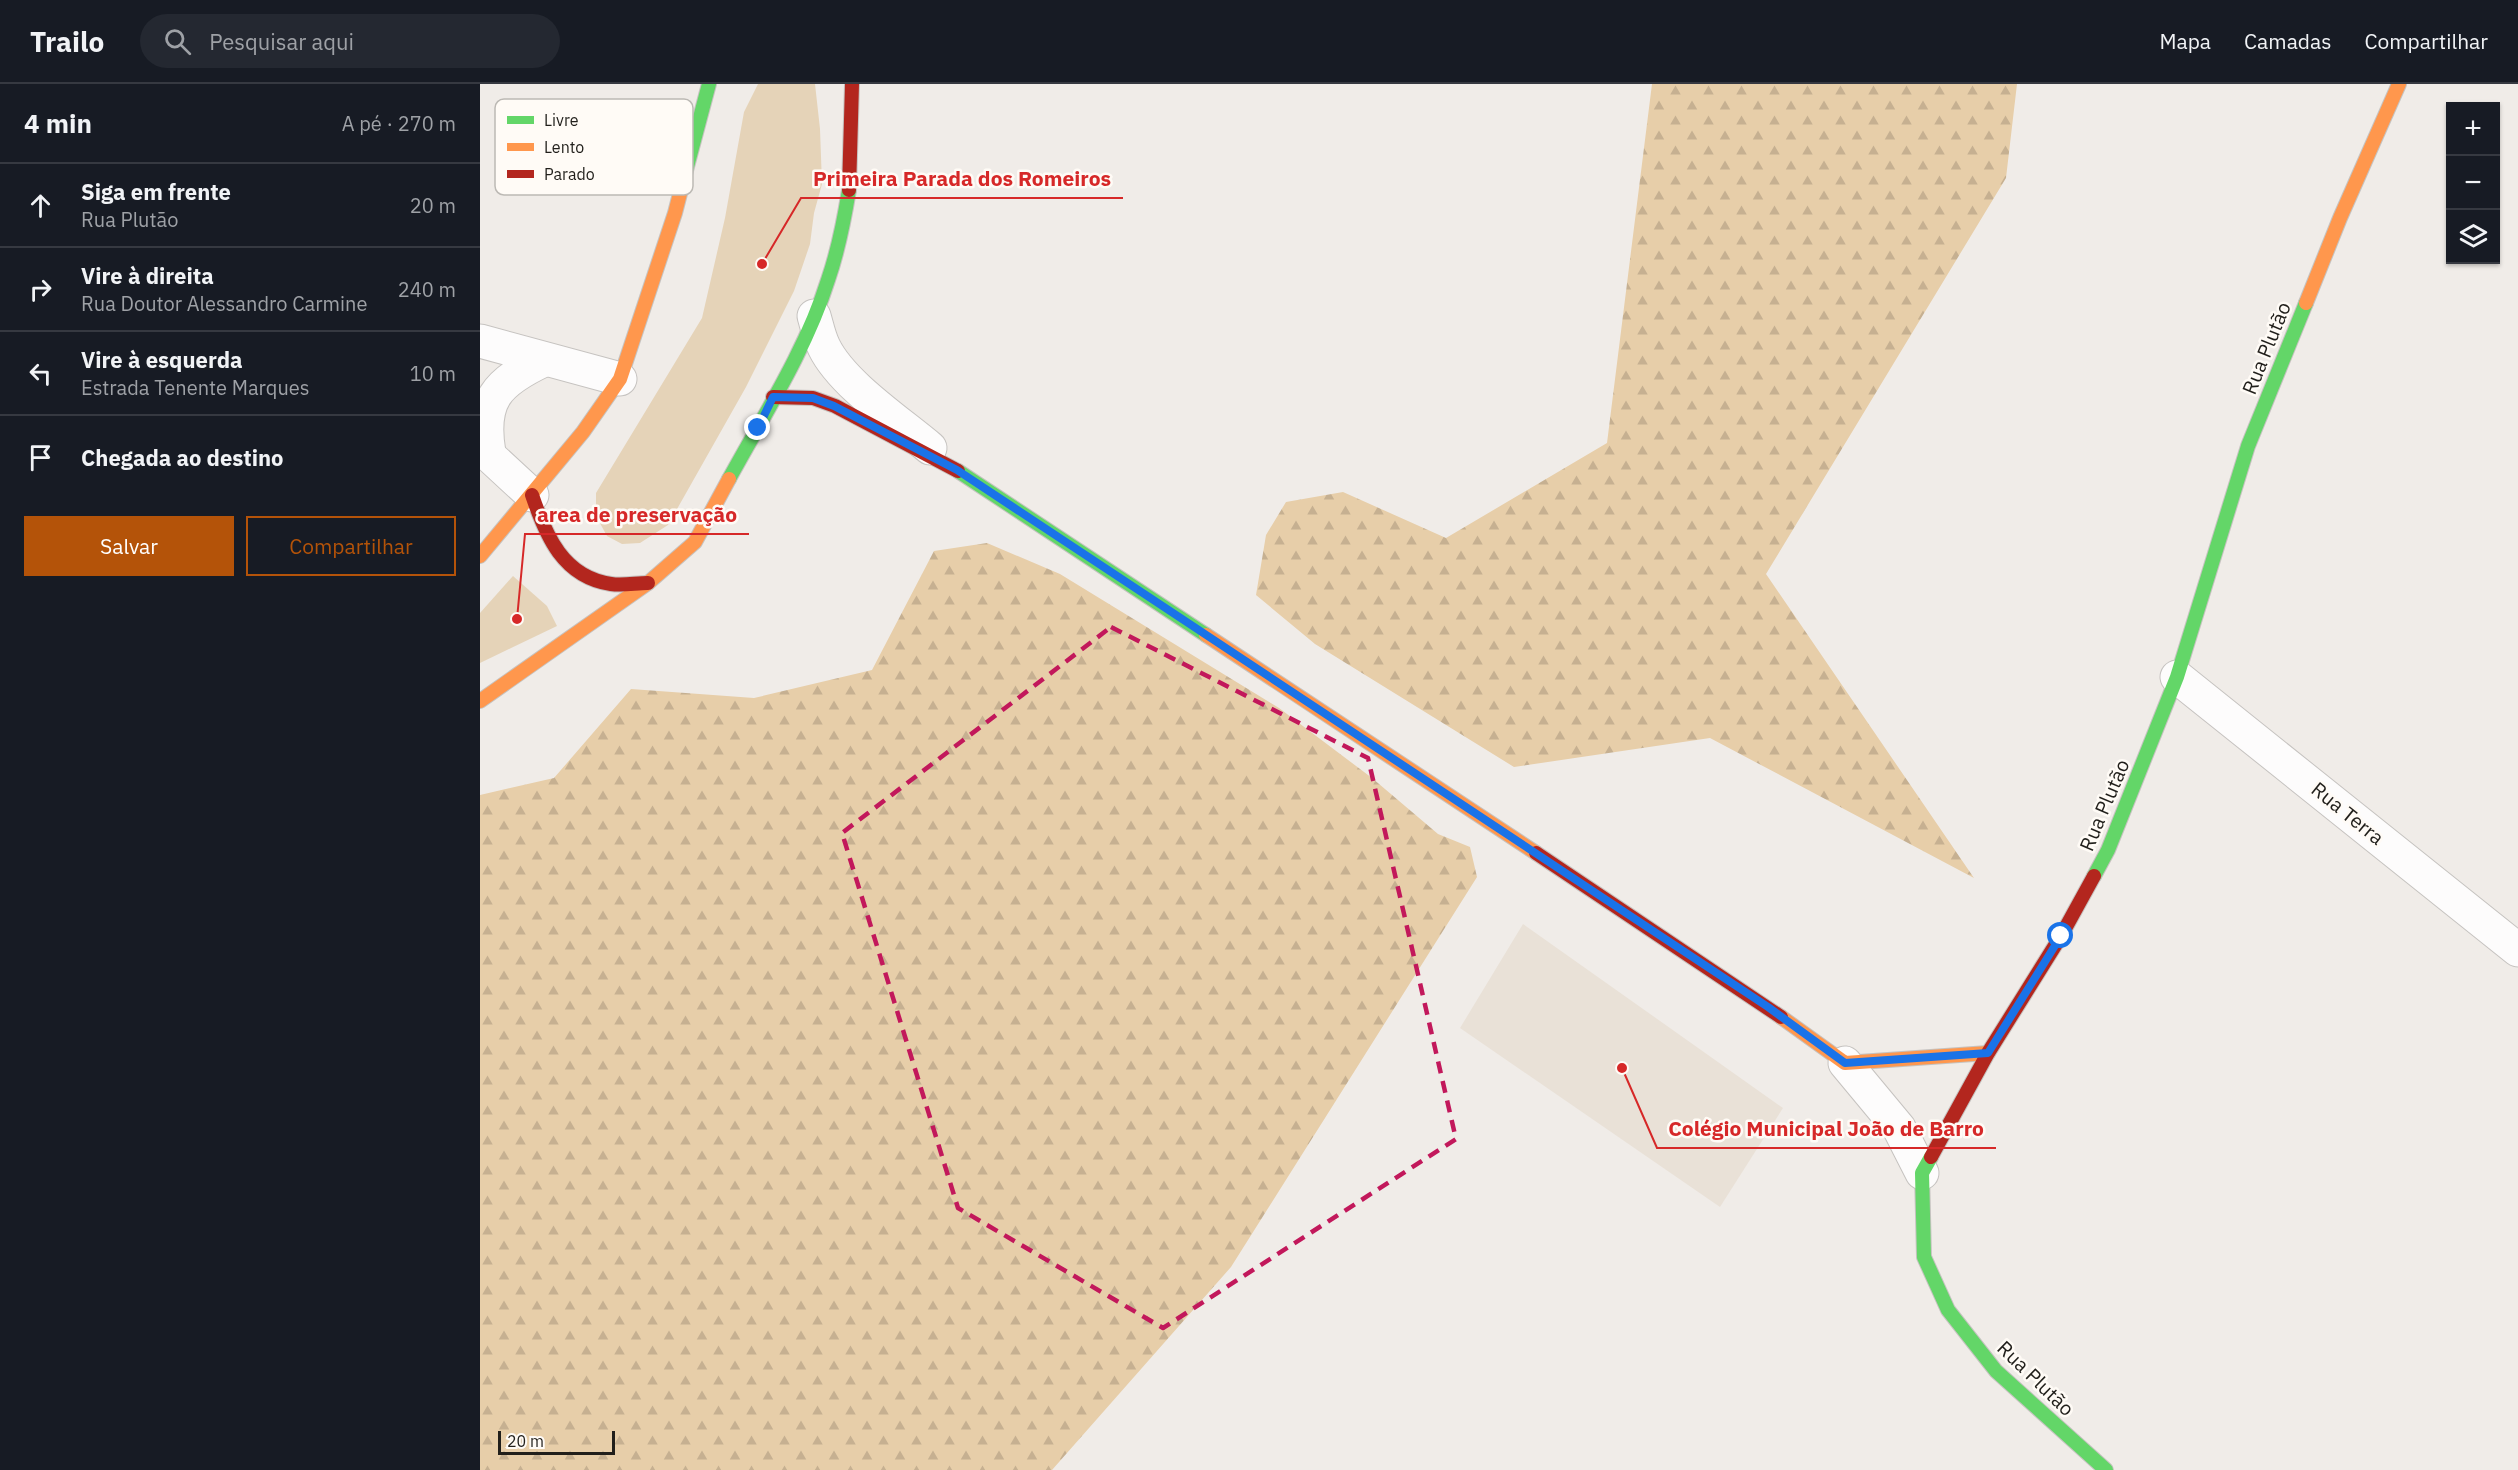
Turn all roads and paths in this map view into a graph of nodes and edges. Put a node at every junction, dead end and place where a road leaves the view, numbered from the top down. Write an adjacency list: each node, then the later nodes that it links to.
1 (709, 84): 6 (street)
2 (837, 84): 5 (street)
3 (852, 84): 5 (street)
4 (2399, 84): 18 (street, Rua Plutão)
5 (850, 120): 8 (street)
6 (693, 145)
7 (680, 195): 11 (street)
8 (814, 316): 12 (street); 14 (street)
9 (480, 341): 10 (street)
10 (544, 360): 11 (street); 13 (street)
11 (620, 379): 15 (street)
12 (773, 397): 14 (street); 17 (street)
13 (485, 450): 15 (street)
14 (957, 470): 22 (street)
15 (532, 495): 16 (street); 17 (street)
16 (485, 542)
17 (648, 583): 19 (street)
18 (2177, 677): 20 (street, Rua Terra); 21 (street, Rua Plutão)
19 (480, 701)
20 (2518, 950)
21 (1988, 1053): 22 (street); 23 (street, Rua Plutão)
22 (1845, 1063): 23 (street)
23 (1922, 1173): 24 (street, Rua Plutão)
24 (2106, 1470)

